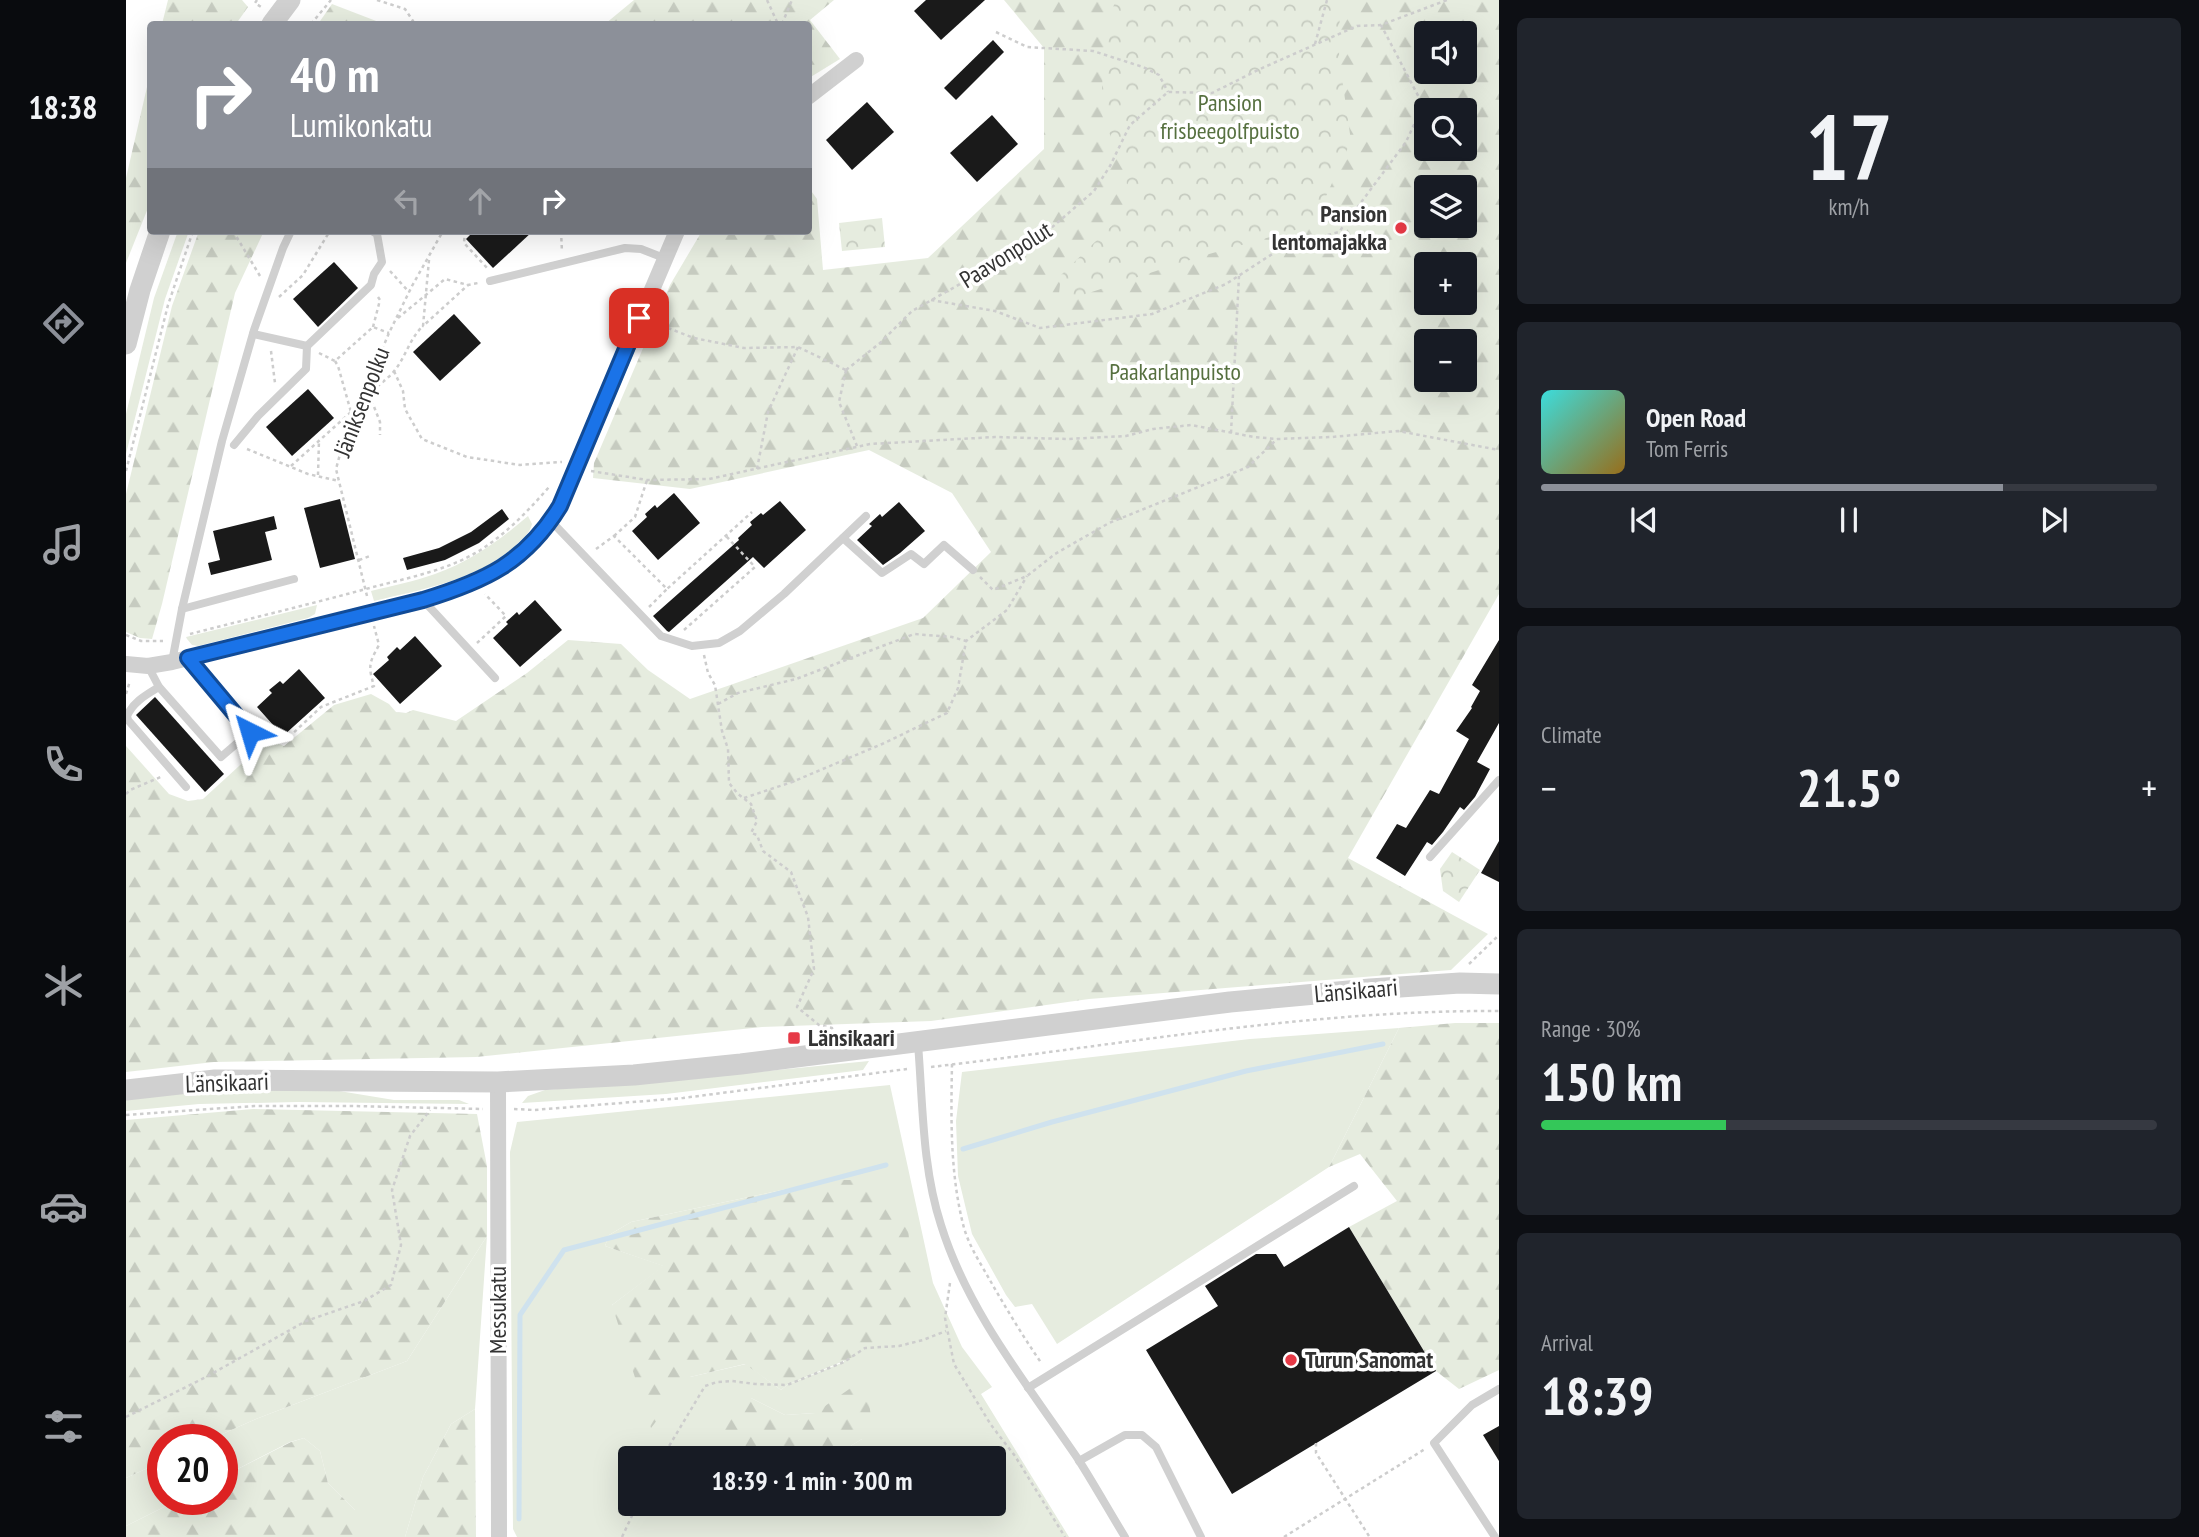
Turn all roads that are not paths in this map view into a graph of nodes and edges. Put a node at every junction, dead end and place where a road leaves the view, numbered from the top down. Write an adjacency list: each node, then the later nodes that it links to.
1 (289, 0): 2 (street)
2 (274, 21)
3 (856, 60): 4 (street)
4 (812, 94)
5 (159, 235): 12 (street)
6 (289, 235): 11 (lane)
7 (377, 235): 13 (lane)
8 (675, 235): 9 (street)
9 (664, 258): 10 (lane); 16 (street)
10 (489, 281)
11 (253, 334): 13 (lane); 21 (lane)
12 (126, 344)
13 (307, 346): 14 (lane)
14 (234, 445)
15 (866, 516): 17 (lane)
16 (551, 521): 17 (lane); 20 (street)
17 (843, 538): 18 (lane)
18 (973, 570)
19 (294, 579): 21 (lane)
20 (423, 600): 22 (street); 25 (lane)
21 (182, 609): 22 (lane)
22 (180, 660): 24 (street); 26 (lane)
23 (126, 664): 24 (street)
24 (148, 666): 26 (lane)
25 (495, 678)
26 (159, 687): 28 (lane)
27 (1499, 780): 29 (lane)
28 (186, 788)
29 (1430, 857)
30 (1499, 984): 31 (street, Länsikaari)
31 (917, 1041): 32 (street, Länsikaari); 35 (lane)
32 (498, 1082): 33 (street, Länsikaari); 38 (street, Messukatu)
33 (126, 1090)
34 (1353, 1186): 35 (lane)
35 (1028, 1388): 37 (lane)
36 (1499, 1389): 41 (lane)
37 (1079, 1461): 39 (lane); 40 (lane)
38 (499, 1537)
39 (1125, 1537)
40 (1201, 1537)
41 (1495, 1537)

